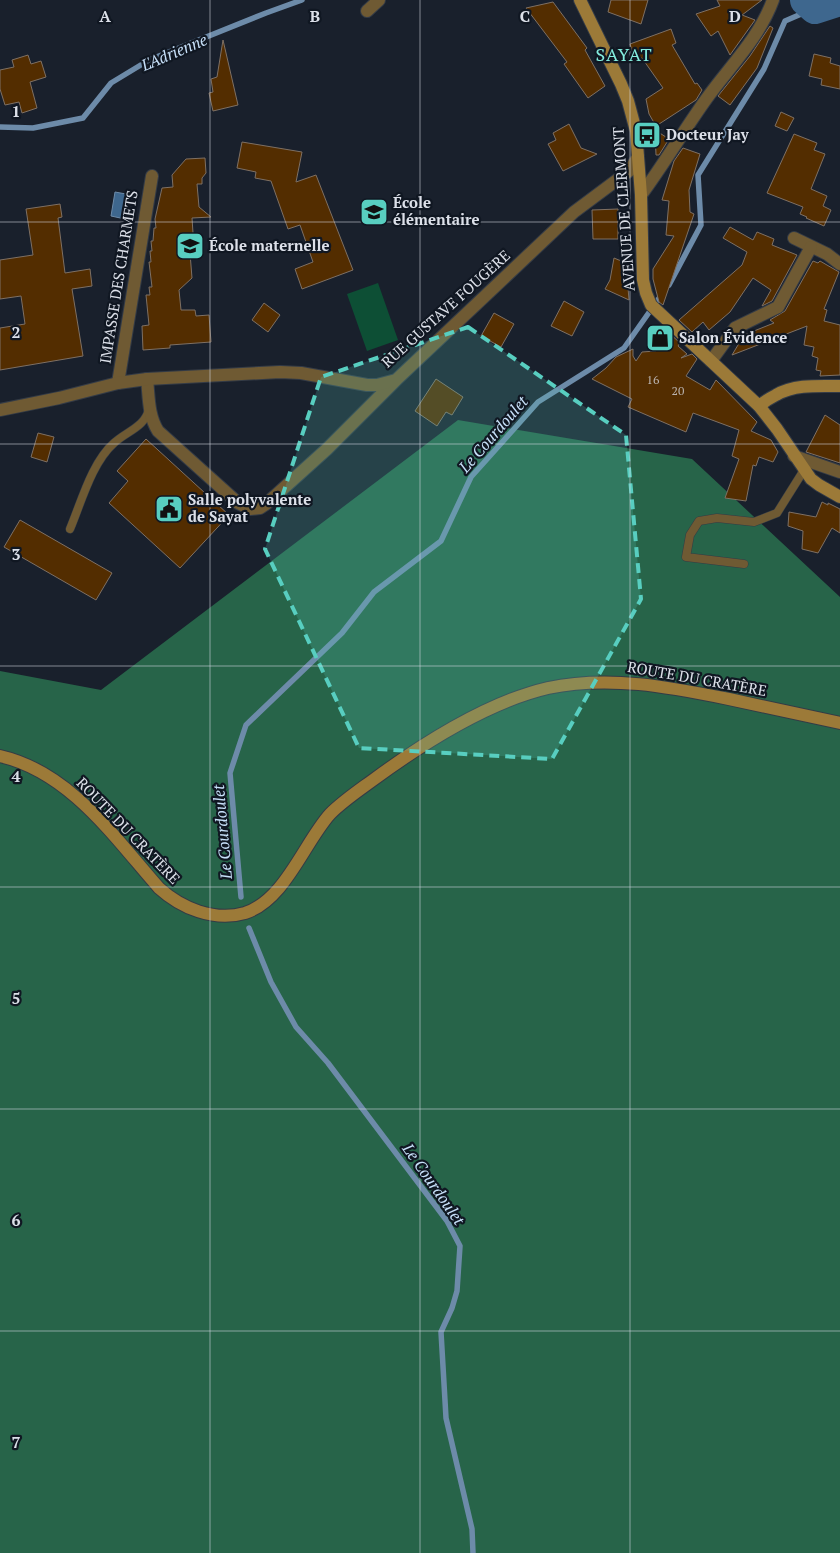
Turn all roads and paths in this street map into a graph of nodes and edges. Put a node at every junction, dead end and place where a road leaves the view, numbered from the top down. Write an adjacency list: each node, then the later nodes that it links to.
1 (379, 0): 4 (street)
2 (580, 0): 5 (main road, AVENUE DE CLERMONT)
3 (773, 0): 7 (street)
4 (367, 11)
5 (638, 157): 7 (main road, AVENUE DE CLERMONT); 13 (street, RUE GUSTAVE FOUGÈRE)
6 (152, 176): 14 (street, IMPASSE DES CHARMETS)
7 (641, 195): 11 (main road, AVENUE DE CLERMONT)
8 (794, 238): 9 (street)
9 (811, 246): 10 (street); 11 (street)
10 (840, 264)
11 (711, 361): 17 (main road, AVENUE DE CLERMONT)
12 (147, 379): 13 (street, RUE GUSTAVE FOUGÈRE); 14 (street, RUE GUSTAVE FOUGÈRE); 16 (street)
13 (396, 380): 16 (street)
14 (118, 383): 18 (street, RUE GUSTAVE FOUGÈRE)
15 (840, 386): 17 (main road)
16 (150, 404): 23 (lane)
17 (758, 406): 19 (main road, AVENUE DE CLERMONT)
18 (0, 410)
19 (794, 456): 20 (main road, AVENUE DE CLERMONT); 21 (street)
20 (804, 470): 22 (main road, AVENUE DE CLERMONT); 24 (lane)
21 (840, 472)
22 (840, 496)
23 (70, 529)
24 (744, 564)
25 (840, 723): 28 (main road, ROUTE DU CRATÈRE)
26 (0, 751): 28 (street)
27 (0, 756): 28 (main road, ROUTE DU CRATÈRE)
28 (32, 766)

